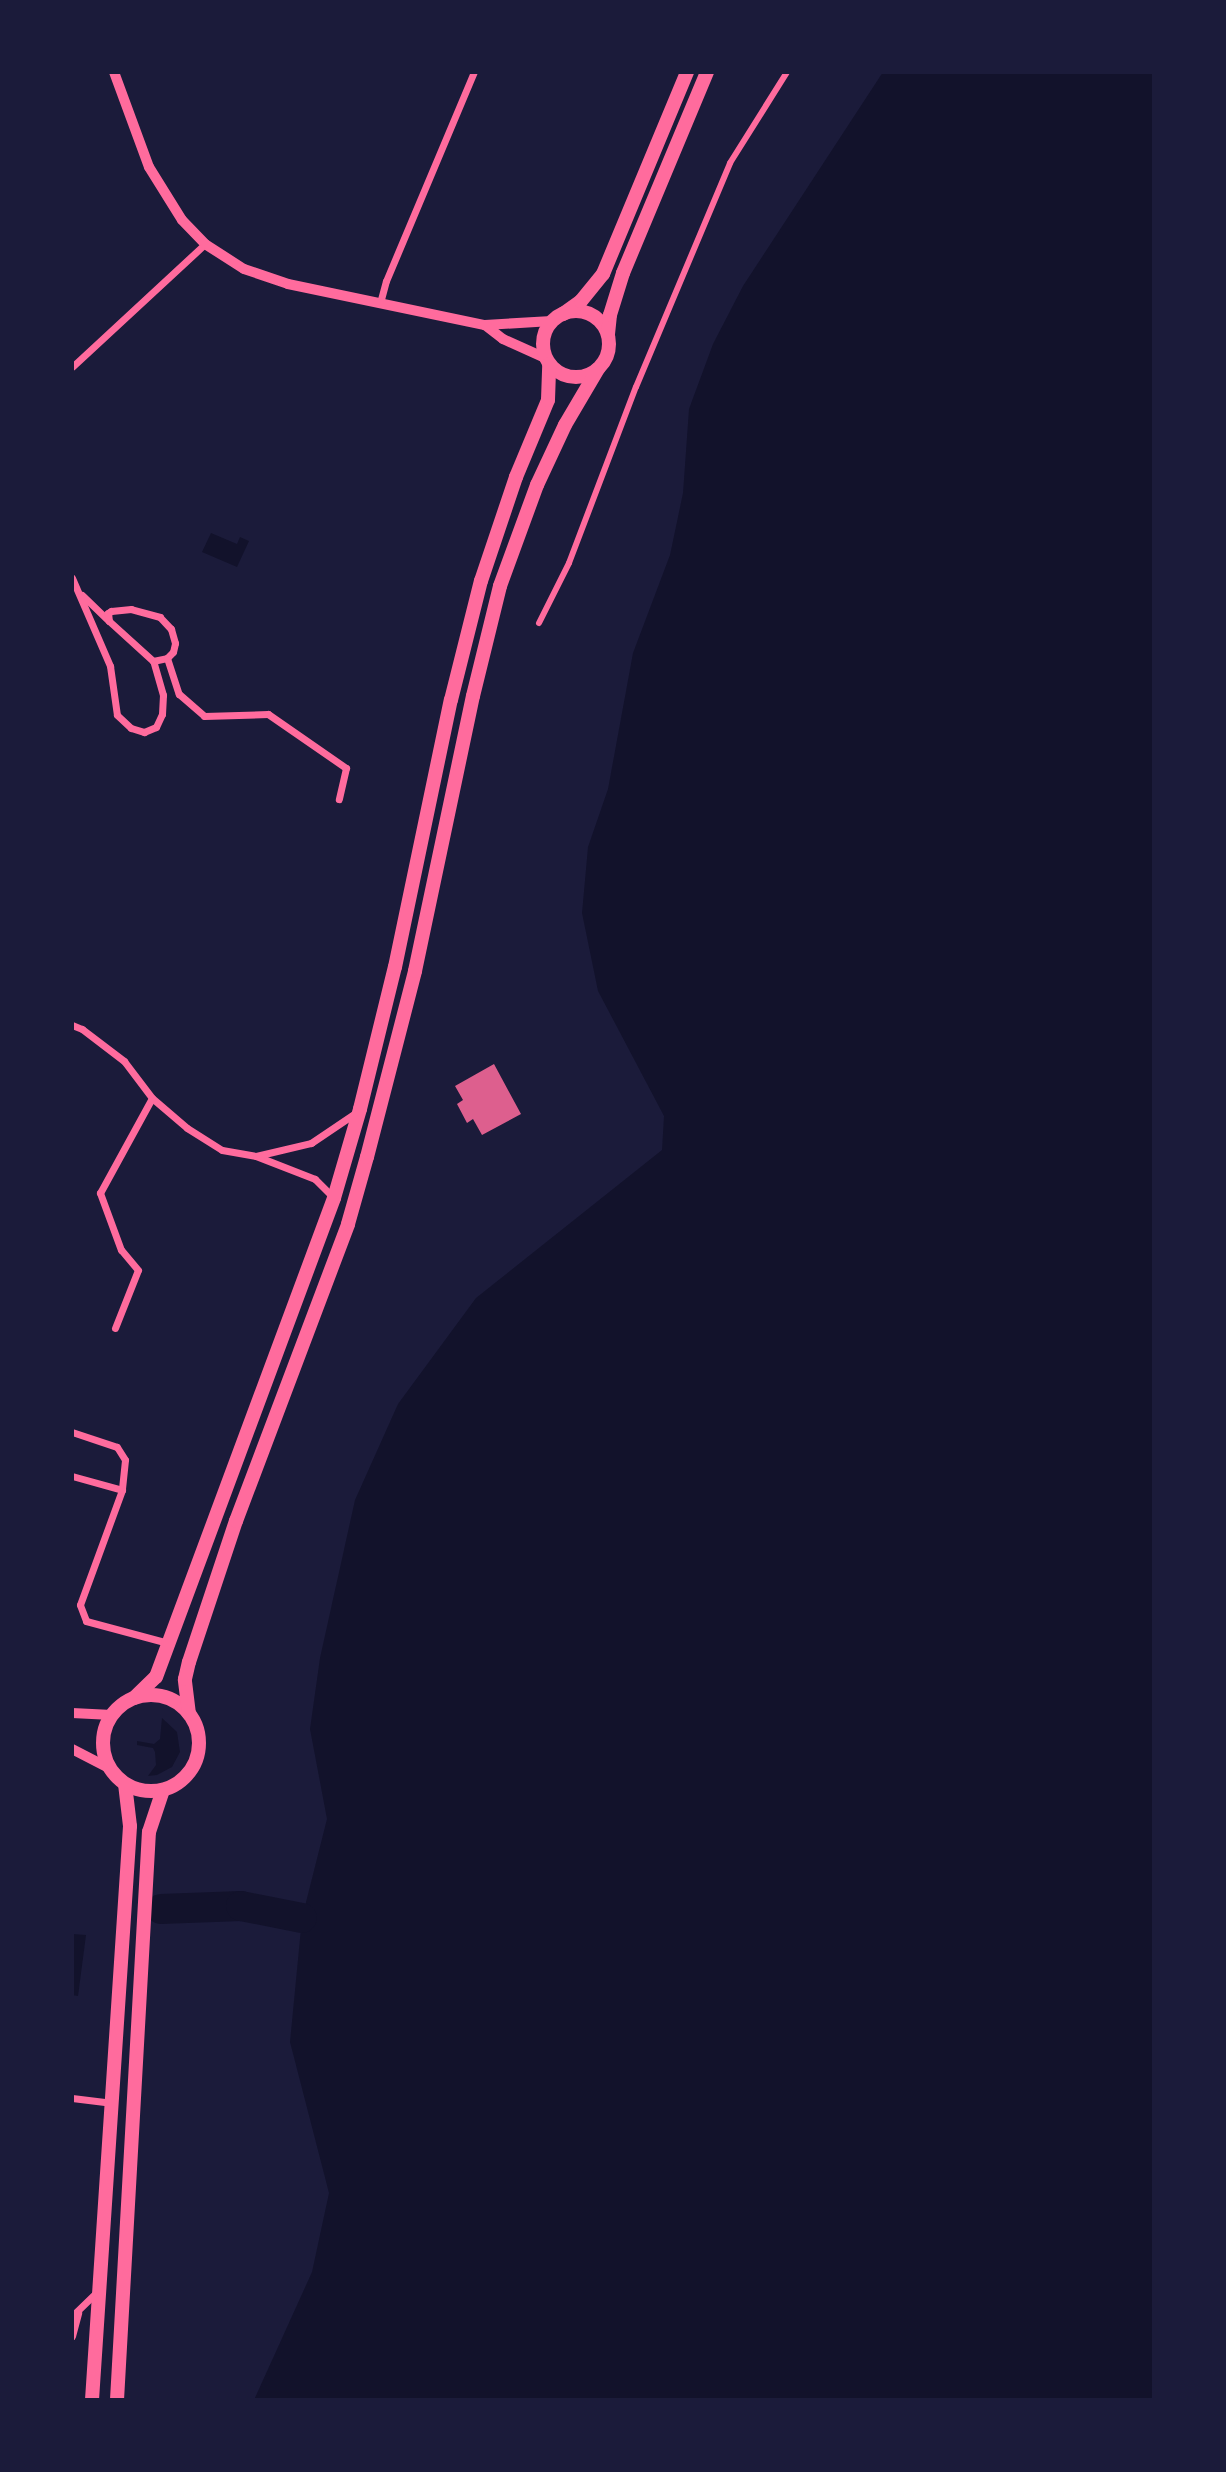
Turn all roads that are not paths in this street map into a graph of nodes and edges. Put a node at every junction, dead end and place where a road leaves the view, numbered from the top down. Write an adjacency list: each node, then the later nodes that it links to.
1 (114, 72): 6 (street)
2 (474, 72): 7 (street)
3 (687, 72): 8 (main road)
4 (708, 72): 10 (main road)
5 (787, 72): 17 (street)
6 (205, 244): 7 (street); 12 (street)
7 (380, 303): 9 (street)
8 (557, 317): 9 (street); 10 (main road); 11 (main road)
9 (485, 326): 11 (street)
10 (608, 334): 13 (main road)
11 (547, 361): 13 (main road); 23 (main road)
12 (72, 367)
13 (598, 369): 33 (main road)
14 (72, 578): 15 (street)
15 (77, 590): 16 (street); 19 (street)
16 (109, 621): 18 (street); 19 (street)
17 (539, 623)
18 (167, 658): 19 (street); 20 (street)
19 (153, 662)
20 (339, 799)
21 (72, 1025): 22 (street)
22 (152, 1098): 24 (street); 26 (street)
23 (360, 1109): 24 (street); 25 (main road)
24 (256, 1156): 25 (street)
25 (334, 1198): 30 (main road)
26 (115, 1328)
27 (72, 1432): 29 (street)
28 (72, 1476): 29 (street)
29 (122, 1490): 30 (street)
30 (169, 1643): 31 (main road)
31 (134, 1698): 33 (main road); 34 (main road)
32 (72, 1713): 34 (street)
33 (189, 1714): 38 (main road)
34 (112, 1715): 36 (main road)
35 (72, 1749): 36 (street)
36 (109, 1768): 37 (main road)
37 (125, 1784): 38 (main road); 40 (main road)
38 (163, 1790): 45 (main road)
39 (72, 2098): 40 (street)
40 (114, 2103): 41 (main road)
41 (97, 2293): 42 (street); 44 (main road)
42 (75, 2314): 43 (street)
43 (72, 2336)
44 (92, 2400)
45 (117, 2400)

